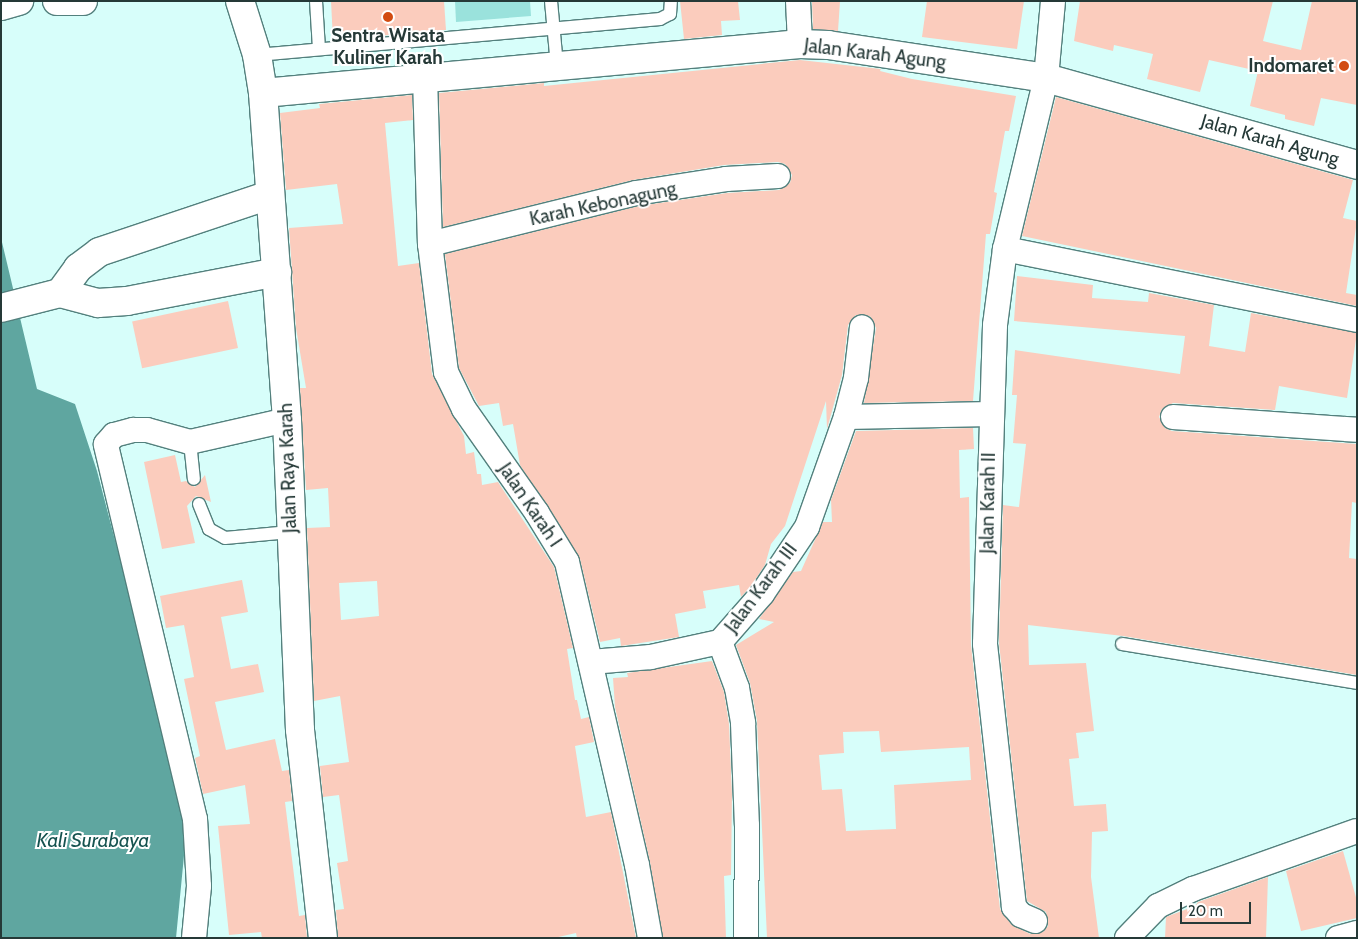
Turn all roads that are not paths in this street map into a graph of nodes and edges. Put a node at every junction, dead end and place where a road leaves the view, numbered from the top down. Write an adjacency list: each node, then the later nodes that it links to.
1 (57, 1): 2 (street)
2 (83, 1)
3 (240, 1): 12 (street, Jalan Raya Karah)
4 (316, 1): 11 (lane)
5 (551, 1): 9 (lane)
6 (671, 1): 9 (lane)
7 (798, 1): 10 (street)
8 (1052, 1): 15 (street, Jalan Karah II)
9 (553, 29): 11 (lane); 13 (lane)
10 (800, 44): 13 (street, Jalan Karah Agung); 15 (street, Jalan Karah Agung)
11 (319, 49): 12 (lane)
12 (257, 55): 16 (street, Jalan Raya Karah)
13 (556, 66): 14 (street, Jalan Karah Agung)
14 (425, 77): 16 (street, Jalan Karah Agung); 20 (street, Jalan Karah I)
15 (1046, 78): 17 (street, Jalan Karah Agung); 21 (street, Jalan Karah II)
16 (263, 93): 19 (street, Jalan Raya Karah)
17 (1357, 165)
18 (778, 176): 20 (street, Karah Kebonagung)
19 (269, 195): 22 (street, Jalan Raya Karah); 23 (street)
20 (430, 244): 38 (street, Jalan Karah I)
21 (1005, 249): 25 (street); 27 (street, Jalan Karah II)
22 (277, 272): 23 (street); 30 (street, Jalan Raya Karah)
23 (55, 295): 24 (street)
24 (1, 308)
25 (1357, 320)
26 (862, 326): 28 (street, Jalan Karah III)
27 (990, 414): 28 (street); 41 (street, Jalan Karah II)
28 (846, 417): 36 (street, Jalan Karah III)
29 (1173, 417): 31 (street)
30 (287, 420): 32 (street); 35 (street, Jalan Raya Karah)
31 (1357, 430)
32 (190, 442): 33 (lane); 43 (street)
33 (194, 478)
34 (199, 504): 35 (lane)
35 (290, 532): 44 (street, Jalan Raya Karah)
36 (720, 642): 38 (street); 46 (street, Jalan Karah III)
37 (1122, 644): 39 (lane)
38 (591, 662): 45 (street, Jalan Karah I)
39 (1357, 684)
40 (1357, 831): 47 (street)
41 (1035, 921)
42 (1357, 933): 48 (street)
43 (194, 938)
44 (323, 938)
45 (650, 938)
46 (746, 938)
47 (1127, 938)
48 (1338, 938)

